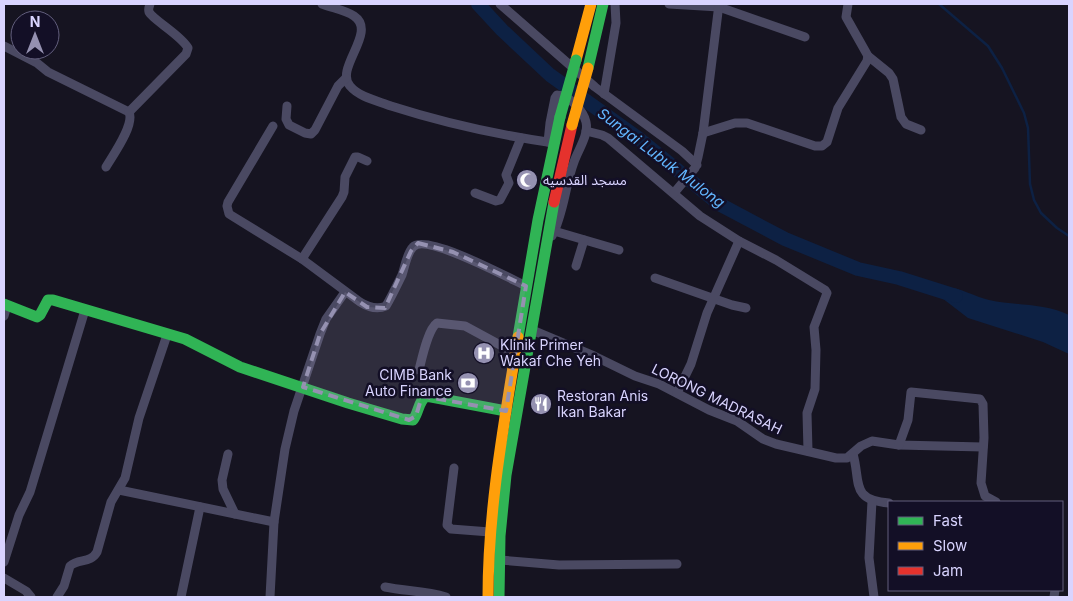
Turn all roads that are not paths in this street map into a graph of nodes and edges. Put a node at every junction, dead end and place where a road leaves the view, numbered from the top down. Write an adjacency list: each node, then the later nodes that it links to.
1 (150, 4): 16 (street)
2 (322, 4): 13 (street)
3 (500, 4): 14 (street)
4 (591, 4): 22 (main road, bridge)
5 (603, 4): 31 (main road, bridge)
6 (615, 4): 14 (street)
7 (669, 4): 9 (street)
8 (848, 4): 12 (street)
9 (719, 6): 10 (street); 20 (street)
10 (805, 37)
11 (4, 46): 16 (street)
12 (868, 56): 19 (street); 20 (street)
13 (346, 78): 15 (street); 21 (street)
14 (604, 94): 24 (street)
15 (287, 106)
16 (129, 112): 25 (street)
17 (273, 126): 33 (street)
18 (586, 130): 22 (street); 26 (street); 28 (street)
19 (921, 130)
20 (703, 132): 24 (street)
21 (520, 138): 22 (street); 27 (street)
22 (551, 142): 36 (main road)
23 (368, 160): 33 (street)
24 (696, 166): 26 (street)
25 (106, 167)
26 (676, 191): 30 (street)
27 (475, 193)
28 (554, 232): 29 (street); 31 (street)
29 (584, 240): 32 (street); 34 (street)
30 (739, 241): 38 (street); 51 (street)
31 (546, 246): 42 (main road)
32 (619, 250)
33 (302, 259): 37 (street)
34 (576, 266)
35 (655, 278): 38 (street)
36 (526, 286): 37 (street); 44 (main road)
37 (345, 292): 46 (street)
38 (714, 298): 39 (street); 47 (street)
39 (746, 308)
40 (5, 309): 41 (main road)
41 (85, 310): 43 (main road); 64 (street)
42 (532, 330): 47 (street, LORONG MADRASAH); 63 (main road)
43 (167, 334): 46 (main road); 55 (street)
44 (515, 353): 45 (street); 48 (main road)
45 (419, 370)
46 (303, 387): 48 (main road); 61 (street)
47 (677, 393): 51 (street, LORONG MADRASAH)
48 (506, 411): 62 (main road)
49 (900, 445): 50 (street, LORONG MADRASAH); 50 (street); 53 (street, LORONG MADRASAH)
50 (983, 447): 56 (street)
51 (808, 451): 53 (street, LORONG MADRASAH)
52 (228, 454): 60 (street)
53 (853, 454): 57 (street)
54 (454, 468): 62 (street)
55 (119, 490): 59 (street); 69 (street)
56 (981, 499)
57 (872, 501): 58 (street); 75 (street)
58 (888, 503)
59 (200, 507): 60 (street); 70 (street)
60 (235, 514): 61 (street)
61 (274, 522): 71 (street)
62 (490, 532): 73 (main road)
63 (500, 560): 65 (street); 74 (main road)
64 (4, 562)
65 (677, 564)
66 (4, 578): 68 (street)
67 (384, 587): 72 (street)
68 (31, 597)
69 (57, 597)
70 (181, 597)
71 (270, 597)
72 (446, 597)
73 (488, 597)
74 (499, 597)
75 (874, 597)

